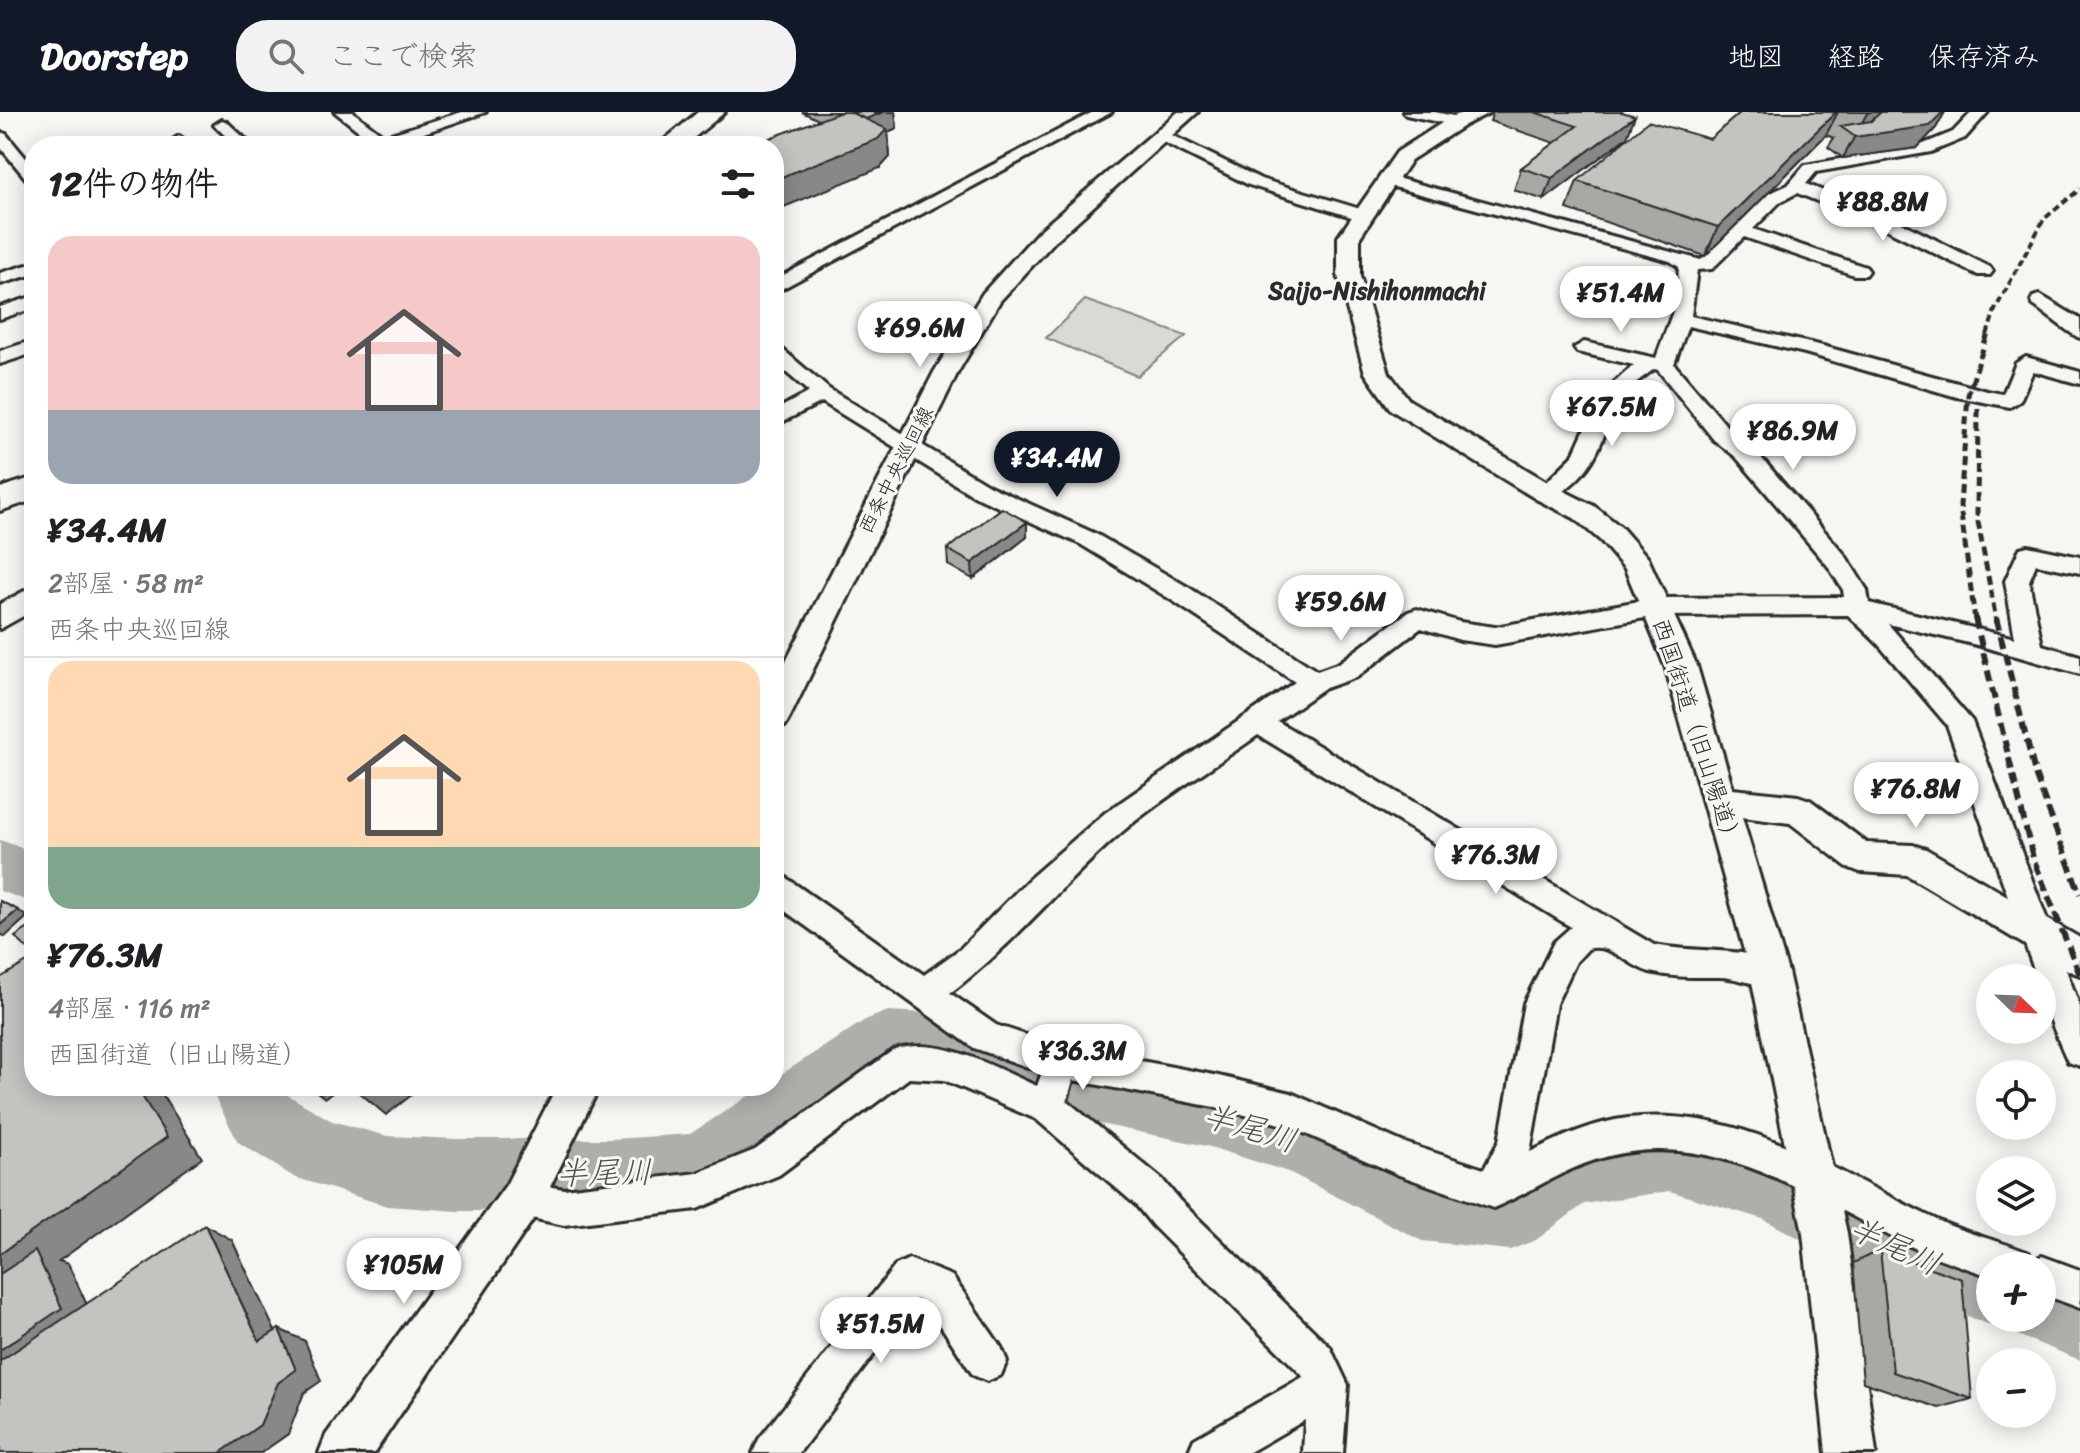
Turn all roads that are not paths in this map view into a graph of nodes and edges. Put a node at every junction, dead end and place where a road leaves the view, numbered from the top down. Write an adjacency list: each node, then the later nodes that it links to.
1 (343, 112): 11 (street)
2 (478, 112): 12 (street)
3 (713, 112): 13 (highway)
4 (1104, 112): 26 (street)
5 (1189, 112): 14 (street, 西条中央巡回線)
6 (1411, 112): 8 (street)
7 (1980, 112): 18 (street)
8 (1470, 117): 17 (street, 西国街道（旧山陽道）)
9 (222, 125): 10 (street)
10 (234, 136)
11 (370, 136)
12 (404, 136)
13 (682, 136)
14 (1163, 136): 19 (street); 40 (street, 西条中央巡回線)
15 (0, 137): 16 (street)
16 (24, 166)
17 (1389, 181): 19 (street, 西国街道（旧山陽道）); 21 (street)
18 (1795, 186): 20 (street); 24 (street)
19 (1361, 215): 42 (street, 西国街道（旧山陽道）)
20 (1743, 231): 21 (street); 23 (street)
21 (1688, 265): 30 (street)
22 (24, 271): 25 (street)
23 (1860, 271)
24 (1984, 271)
25 (0, 279)
26 (784, 282)
27 (2040, 301): 31 (street)
28 (24, 305): 29 (street)
29 (0, 313)
30 (1680, 319): 36 (street); 37 (street)
31 (2080, 332)
32 (1584, 348): 36 (street)
33 (24, 350): 34 (street)
34 (0, 358)
35 (784, 361): 38 (street)
36 (1656, 363): 42 (street); 47 (street)
37 (2080, 378)
38 (822, 393): 39 (street); 40 (street)
39 (784, 414)
40 (908, 444): 51 (street); 52 (street, 西条中央巡回線)
41 (24, 492): 43 (highway)
42 (1546, 493): 46 (street, 西国街道（旧山陽道）)
43 (0, 500)
44 (2080, 565): 49 (street)
45 (24, 602): 48 (street)
46 (1656, 607): 47 (street); 51 (street); 54 (street, 西国街道（旧山陽道）)
47 (1857, 610): 49 (street); 56 (street)
48 (0, 618)
49 (2030, 651): 50 (street)
50 (2080, 665)
51 (1314, 682): 53 (street)
52 (784, 697)
53 (1257, 722): 57 (street); 60 (street)
54 (1722, 801): 56 (street); 59 (street, 西国街道（旧山陽道）)
55 (784, 893): 60 (street)
56 (2036, 934): 58 (street); 61 (street)
57 (1615, 936): 59 (street); 66 (street)
58 (2080, 958)
59 (1769, 972): 65 (street, 西国街道（旧山陽道）)
60 (925, 992): 62 (street)
61 (2080, 1051)
62 (1061, 1062): 64 (street); 66 (street)
63 (574, 1096): 67 (street)
64 (1048, 1105): 67 (street); 72 (street)
65 (1813, 1174): 66 (street); 68 (street); 77 (street, 西国街道（旧山陽道）)
66 (1493, 1190)
67 (521, 1200): 73 (street)
68 (1977, 1252)
69 (2056, 1280): 70 (street)
70 (2080, 1289)
71 (987, 1361): 74 (street)
72 (1328, 1385): 75 (street); 76 (street)
73 (359, 1447)
74 (773, 1453)
75 (1208, 1453)
76 (1323, 1453)
77 (1851, 1453)

